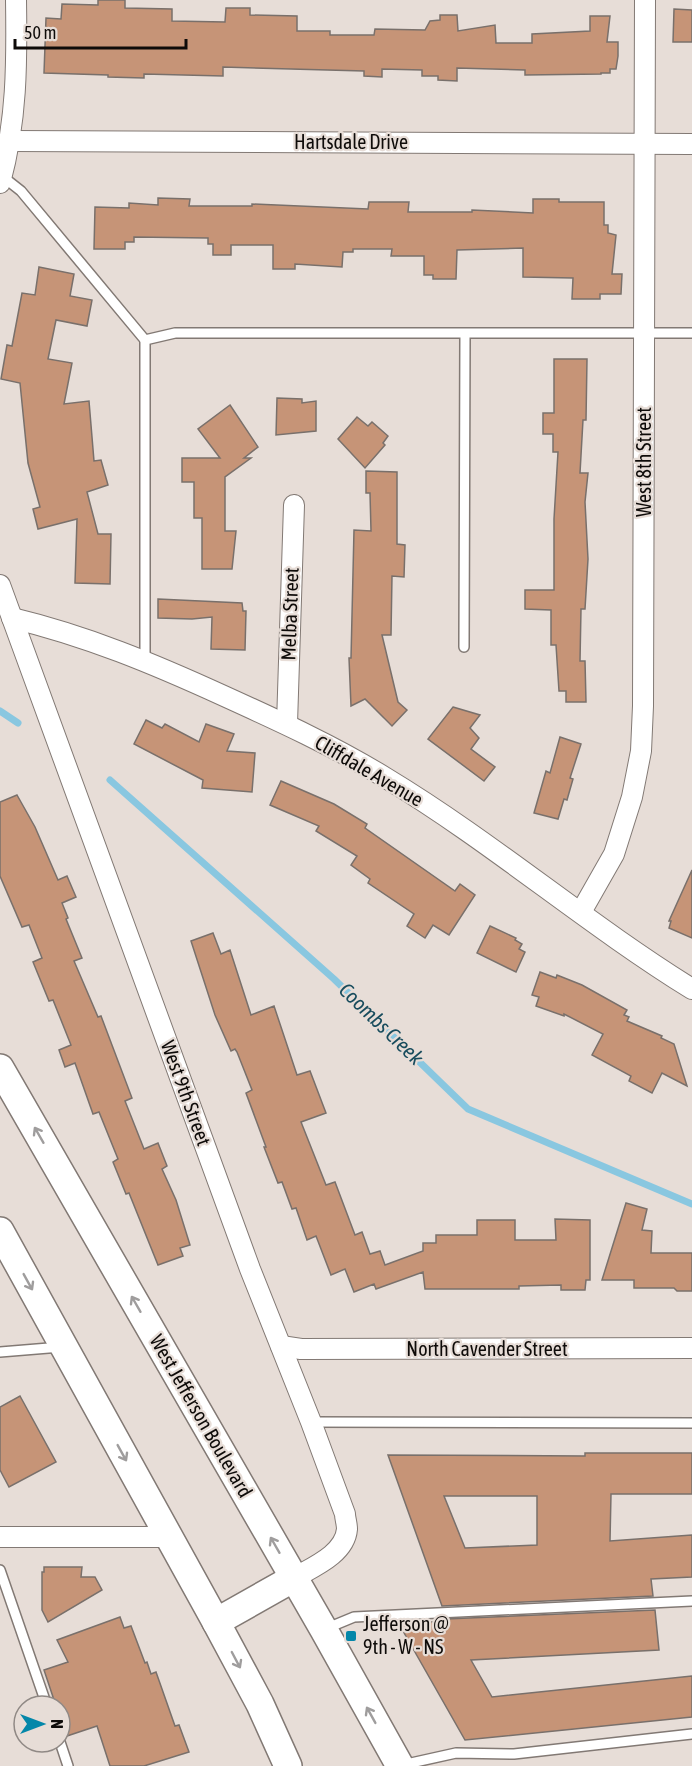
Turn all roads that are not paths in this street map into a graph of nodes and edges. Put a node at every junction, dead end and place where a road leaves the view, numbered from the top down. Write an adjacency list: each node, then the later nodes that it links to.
1 (16, 0): 3 (street)
2 (645, 0): 4 (street, West 8th Street)
3 (10, 141): 4 (street, Hartsdale Drive); 6 (street)
4 (646, 143): 5 (street, Hartsdale Drive); 7 (street, West 8th Street)
5 (692, 144)
6 (1, 180): 10 (lane)
7 (645, 333): 8 (lane); 9 (lane); 17 (street, West 8th Street)
8 (692, 333)
9 (465, 334): 10 (lane); 14 (lane)
10 (145, 340): 15 (lane)
11 (294, 505): 16 (street, Melba Street)
12 (0, 585): 13 (street, West 9th Street)
13 (12, 618): 15 (street, Cliffdale Avenue); 21 (street, West 9th Street)
14 (464, 647)
15 (145, 660): 16 (street, Cliffdale Avenue)
16 (287, 724): 17 (street, Cliffdale Avenue)
17 (581, 912): 18 (street, Cliffdale Avenue)
18 (692, 989)
19 (0, 1068): 30 (main road, West Jefferson Boulevard, one-way to 19)
20 (0, 1231): 22 (main road, one-way to 22)
21 (281, 1346): 23 (street, North Cavender Street); 25 (street, West 9th Street)
22 (64, 1347): 24 (lane); 28 (main road, one-way to 28)
23 (692, 1348)
24 (0, 1352)
25 (311, 1422): 26 (lane); 30 (street, West 9th Street)
26 (692, 1423)
27 (0, 1537): 28 (street)
28 (169, 1537): 32 (main road)
29 (0, 1570): 34 (lane)
30 (294, 1578): 32 (main road); 33 (main road, West Jefferson Boulevard)
31 (692, 1601): 33 (lane)
32 (216, 1622): 36 (main road, one-way to 36)
33 (324, 1630): 37 (main road, West Jefferson Boulevard, one-way to 33)
34 (43, 1694)
35 (692, 1734): 37 (lane)
36 (288, 1766)
37 (400, 1766)

